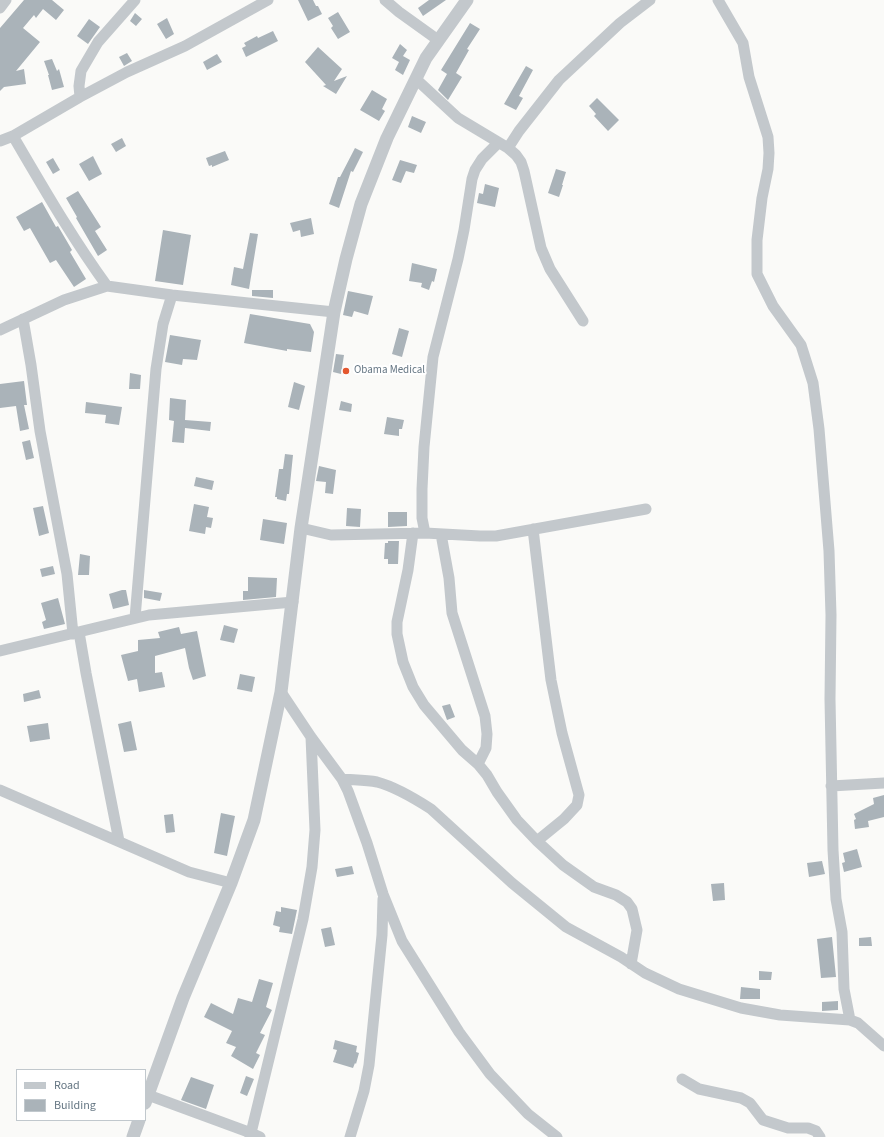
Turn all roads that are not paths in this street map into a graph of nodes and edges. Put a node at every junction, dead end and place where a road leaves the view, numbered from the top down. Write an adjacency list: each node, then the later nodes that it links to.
1 (6, 0): 8 (street)
2 (135, 0): 11 (street)
3 (268, 0): 11 (street)
4 (385, 0): 9 (street)
5 (467, 0): 9 (street)
6 (650, 0): 15 (street)
7 (718, 0): 37 (street)
8 (0, 8)
9 (438, 40): 10 (street)
10 (416, 80): 14 (street); 18 (street)
11 (80, 97): 12 (street)
12 (13, 136): 13 (street); 16 (street)
13 (0, 141)
14 (498, 143): 15 (street); 26 (street)
15 (508, 148): 20 (street)
16 (107, 286): 17 (street); 19 (street)
17 (172, 295): 18 (street); 29 (street)
18 (334, 312): 23 (street)
19 (23, 319): 21 (street); 30 (street)
20 (583, 321)
21 (0, 330)
22 (646, 509): 24 (street)
23 (301, 528): 25 (street); 28 (street)
24 (533, 529): 27 (street); 40 (street)
25 (414, 533): 26 (street); 34 (street)
26 (425, 533): 27 (street)
27 (441, 534): 34 (street)
28 (293, 602): 29 (street); 32 (street)
29 (135, 618): 30 (street)
30 (76, 633): 31 (street); 39 (street)
31 (0, 651)
32 (281, 692): 33 (street); 41 (street)
33 (311, 737): 35 (street); 49 (street)
34 (478, 764): 40 (street)
35 (342, 779): 42 (street); 43 (street)
36 (884, 783): 37 (street)
37 (832, 786): 44 (street)
38 (0, 790): 39 (street)
39 (119, 841): 41 (street)
40 (537, 841): 43 (street)
41 (231, 884): 47 (street)
42 (383, 894): 51 (street); 52 (street)
43 (631, 964): 44 (street)
44 (850, 1020): 45 (street)
45 (884, 1046)
46 (682, 1079): 53 (street)
47 (146, 1099): 49 (street)
48 (139, 1121): 50 (street)
49 (254, 1136)
50 (133, 1137)
51 (350, 1137)
52 (558, 1137)
53 (820, 1137)

